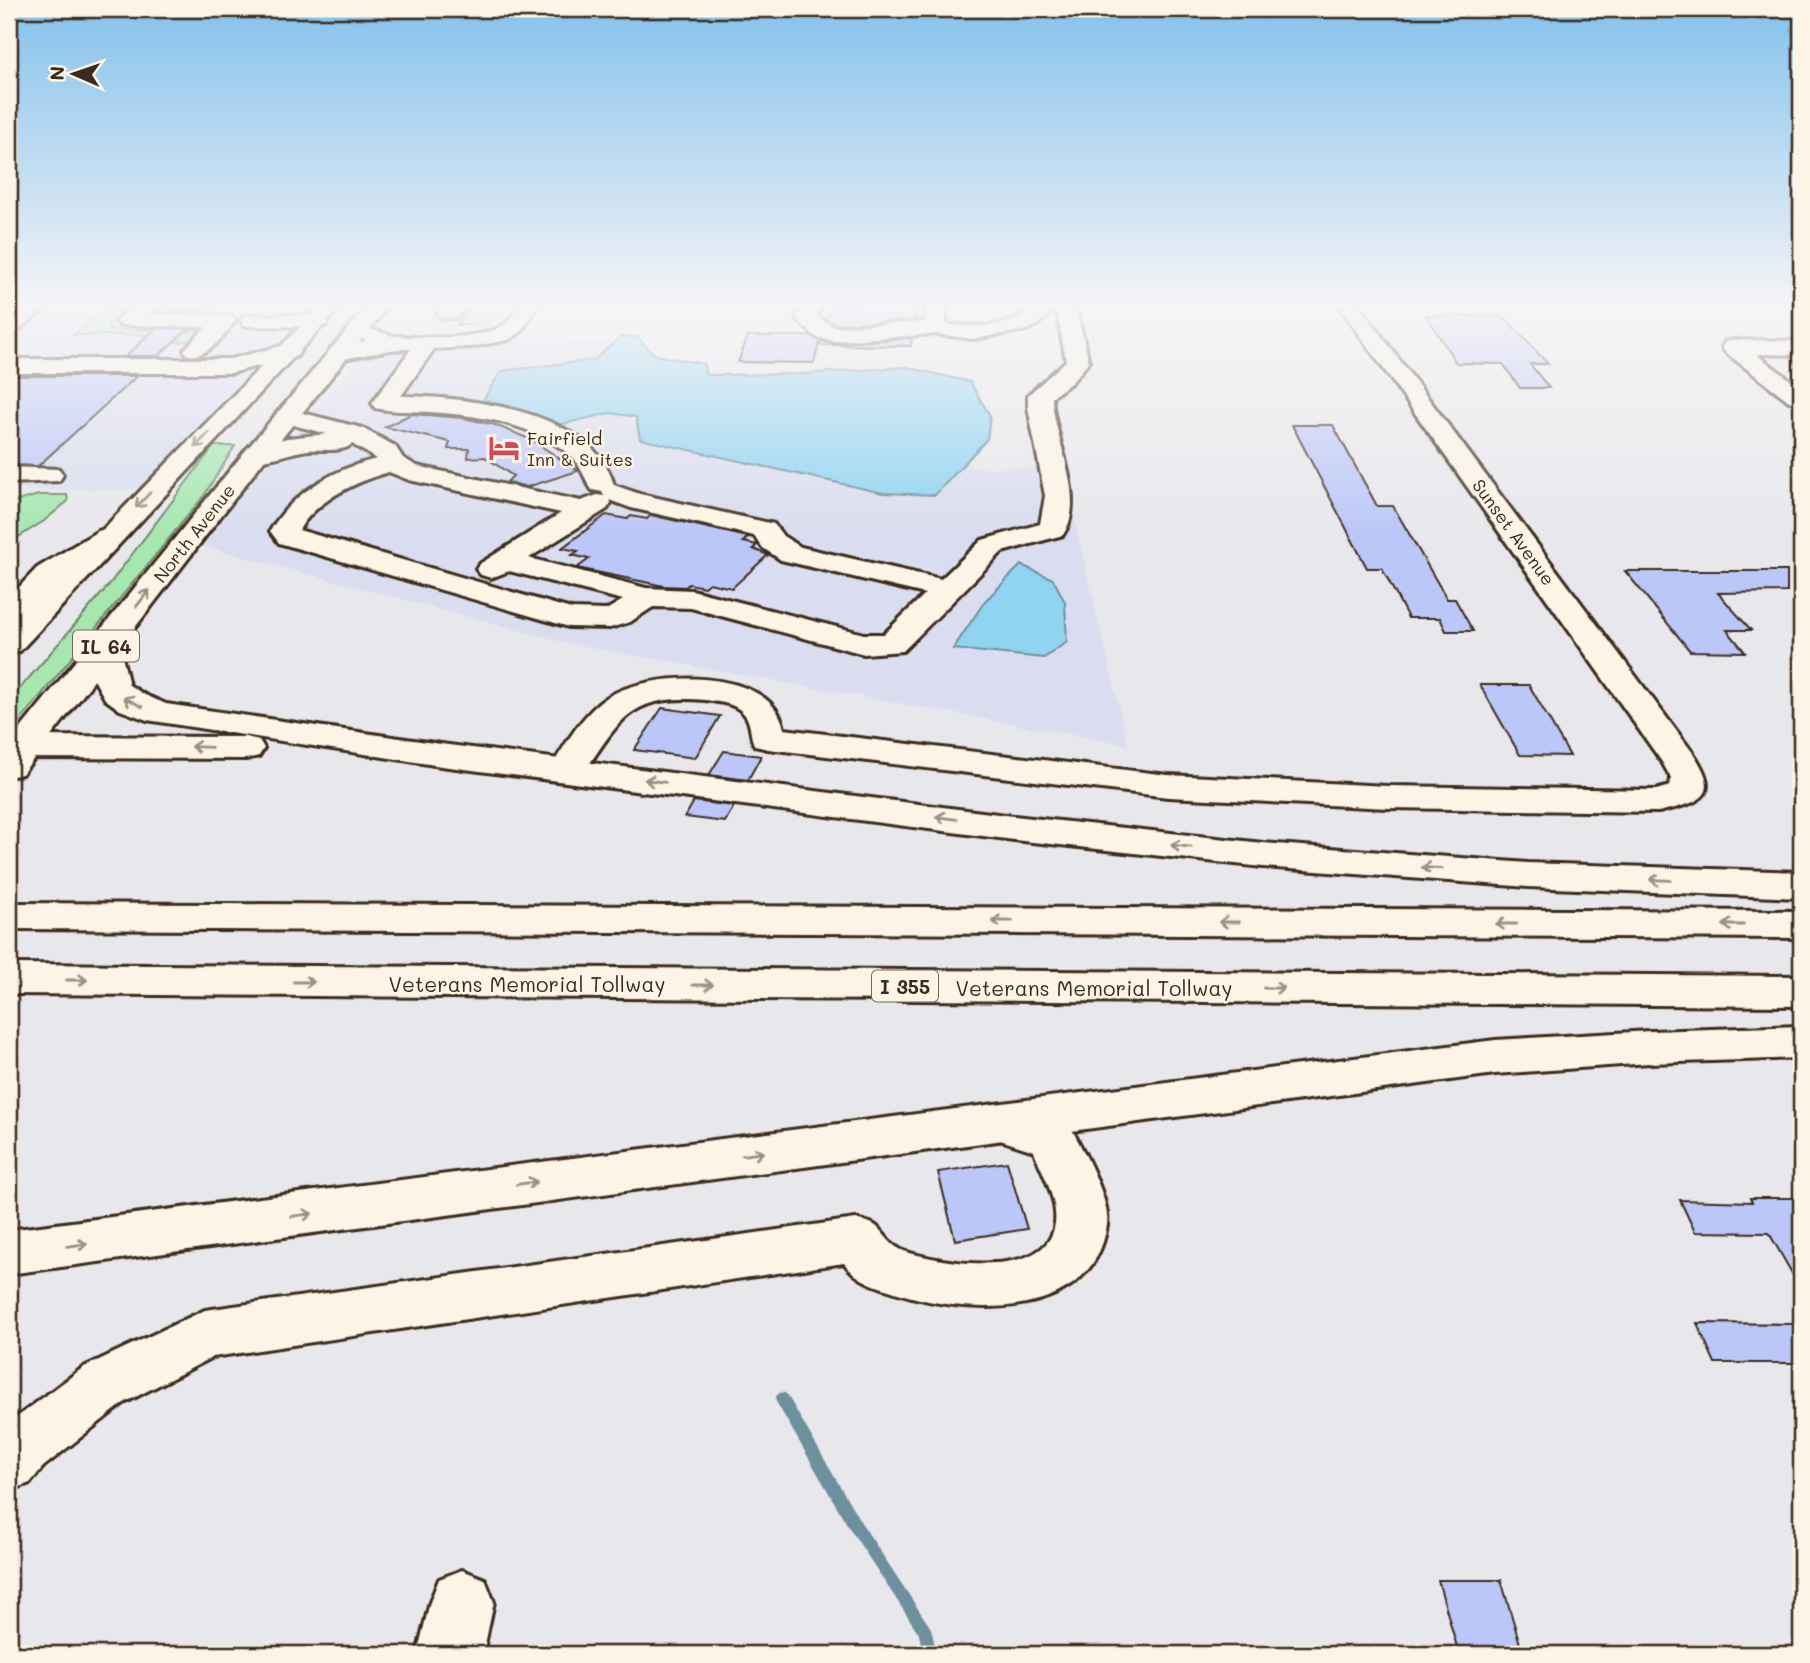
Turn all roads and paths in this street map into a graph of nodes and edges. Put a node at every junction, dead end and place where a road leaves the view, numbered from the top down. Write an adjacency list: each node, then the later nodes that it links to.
1 (261, 380): 17 (main road, one-way to 17)
2 (316, 381): 9 (main road, North Avenue / IL 64)
3 (400, 381): 8 (main road)
4 (1059, 381): 20 (main road)
5 (1403, 381): 27 (main road, Sunset Avenue)
6 (1777, 381): 7 (main road)
7 (1801, 396)
8 (384, 403): 10 (main road); 14 (main road)
9 (287, 416): 10 (main road); 11 (main road, North Avenue / IL 64)
10 (375, 448): 11 (main road); 15 (main road); 19 (main road)
11 (256, 454): 24 (main road, North Avenue / IL 64, one-way to 11)
12 (9, 475): 13 (main road)
13 (50, 475)
14 (608, 489): 15 (main road); 16 (main road); 20 (main road)
15 (544, 501): 16 (main road)
16 (584, 510): 18 (main road)
17 (108, 537): 22 (main road); 23 (main road)
18 (505, 561): 19 (main road); 21 (main road)
19 (463, 587): 21 (main road)
20 (947, 590): 21 (main road)
21 (646, 597)
22 (9, 616)
23 (9, 644)
24 (104, 648): 25 (main road, North Avenue / IL 64); 26 (main road, one-way to 24)
25 (14, 752): 26 (main road, one-way to 25)
26 (441, 755): 27 (main road)
27 (568, 769): 28 (main road, one-way to 27)
28 (1801, 885)
29 (9, 916): 30 (main road, one-way to 29)
30 (1801, 925)
31 (9, 979): 32 (main road, Veterans Memorial Tollway / I 355, one-way to 32)
32 (1801, 991)
33 (1801, 1042): 34 (main road)
34 (1002, 1122): 35 (main road, one-way to 34); 36 (main road)
35 (17, 1253)
36 (9, 1463)

